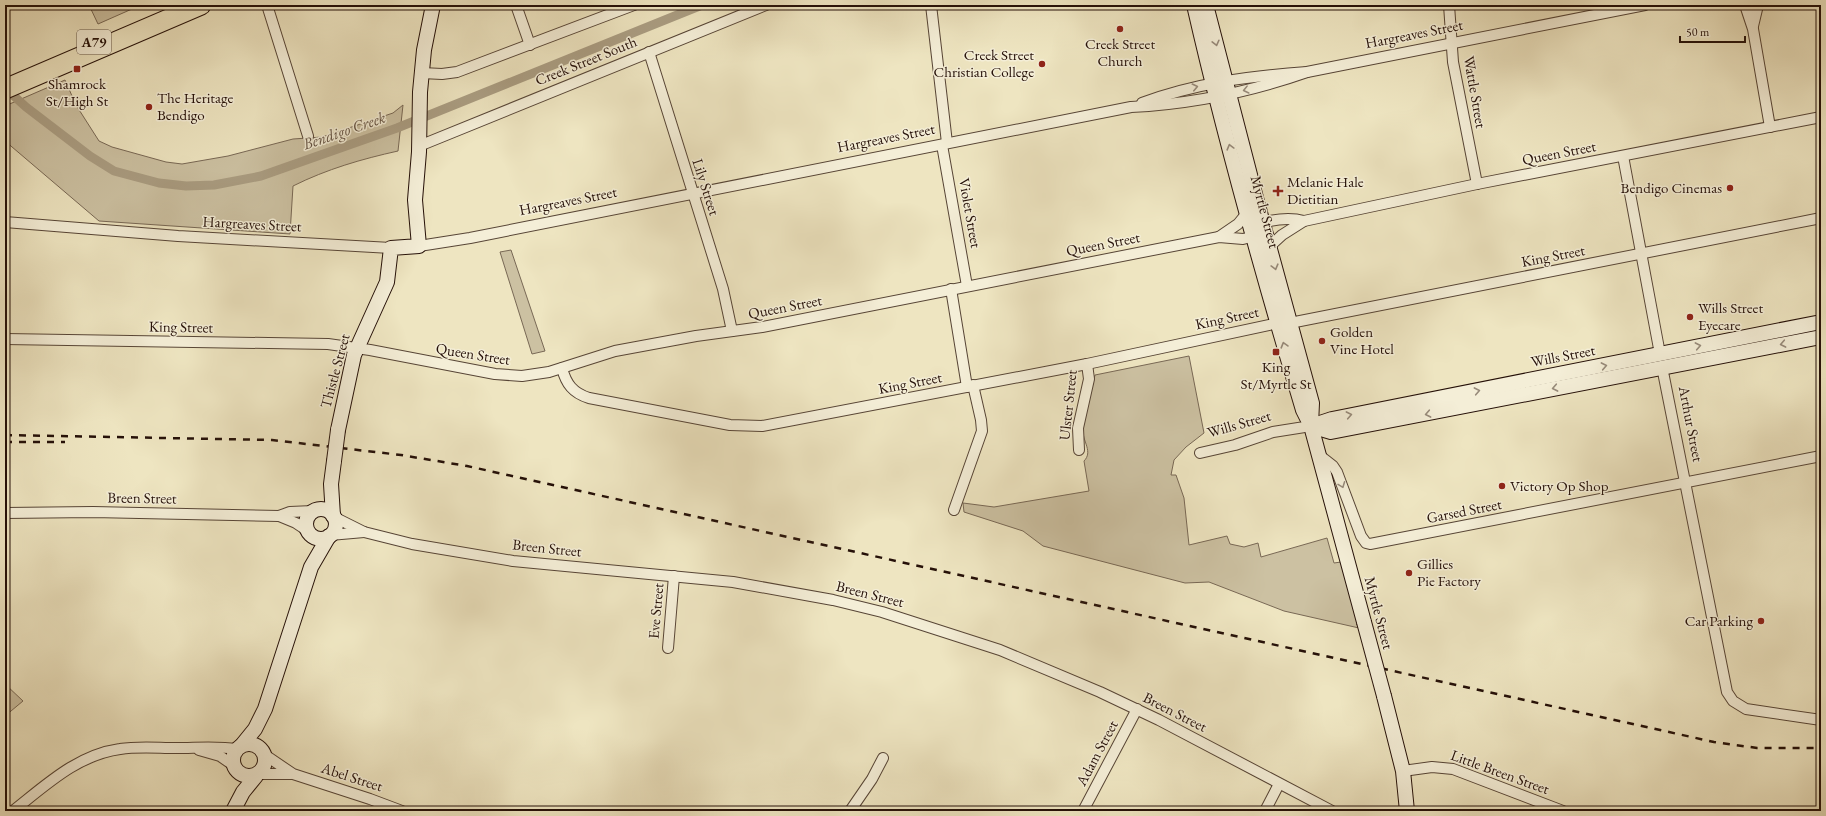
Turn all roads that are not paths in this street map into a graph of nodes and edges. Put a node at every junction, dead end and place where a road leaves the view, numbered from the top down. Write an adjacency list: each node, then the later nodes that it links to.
1 (176, 5): 22 (highway, A79)
2 (201, 5): 22 (highway, A79)
3 (267, 5): 29 (street)
4 (424, 5): 19 (main road)
5 (433, 5): 19 (main road)
6 (516, 5): 18 (street)
7 (633, 5): 18 (street)
8 (766, 5): 20 (street, Creek Street South)
9 (931, 5): 30 (street, Violet Street)
10 (1194, 5): 23 (main road, Myrtle Street)
11 (1206, 5): 24 (main road, Myrtle Street, one-way to 24)
12 (1449, 5): 17 (street, Wattle Street)
13 (1645, 5): 17 (street, Hargreaves Street)
14 (1746, 5): 16 (street)
15 (1758, 5): 16 (street)
16 (1753, 29): 28 (street)
17 (1452, 44): 24 (street, Hargreaves Street); 33 (street, Wattle Street)
18 (530, 45): 21 (street)
19 (424, 50): 21 (main road)
20 (649, 52): 31 (street, Creek Street South); 34 (street, Lily Street)
21 (422, 73): 31 (main road)
22 (10, 83)
23 (1212, 83): 24 (street, Hargreaves Street); 25 (main road, Myrtle Street); 26 (street, Hargreaves Street, one-way to 23)
24 (1228, 87): 25 (street, Hargreaves Street); 38 (main road, Myrtle Street)
25 (1216, 97): 26 (street, Hargreaves Street); 38 (main road, Myrtle Street, one-way to 25)
26 (1131, 107): 30 (street, Hargreaves Street)
27 (1821, 117): 28 (street, Queen Street)
28 (1770, 127): 32 (street, Queen Street)
29 (308, 136)
30 (945, 144): 34 (street, Hargreaves Street); 43 (street, Violet Street)
31 (419, 145): 40 (main road)
32 (1623, 156): 33 (street, Queen Street); 42 (street, Arthur Street)
33 (1477, 184): 36 (street, Queen Street)
34 (692, 194): 40 (street, Hargreaves Street); 47 (street, Lily Street)
35 (1821, 218): 42 (street, King Street)
36 (1304, 221): 38 (street, Queen Street); 38 (street, Queen Street)
37 (5, 222): 41 (street, Hargreaves Street)
38 (1258, 230): 39 (street, Queen Street); 39 (street, Queen Street); 46 (main road, Myrtle Street)
39 (1219, 237): 43 (street, Queen Street)
40 (419, 246): 41 (main road, Hargreaves Street)
41 (391, 248): 50 (main road, Thistle Street)
42 (1641, 254): 46 (street, King Street); 51 (street, Arthur Street)
43 (967, 286): 44 (street, Queen Street)
44 (951, 289): 47 (street, Queen Street); 54 (street)
45 (1821, 322): 51 (main road, Wills Street, one-way to 45)
46 (1284, 323): 52 (street, King Street); 55 (main road, Myrtle Street)
47 (732, 331): 53 (street, Queen Street)
48 (1821, 337): 51 (main road, Wills Street, one-way to 51)
49 (5, 339): 50 (street, King Street)
50 (357, 348): 53 (street, Queen Street); 61 (main road, Thistle Street, bridge)
51 (1661, 361): 55 (main road, Wills Street); 60 (street, Arthur Street)
52 (1088, 364): 54 (street, King Street); 56 (street, Ulster Street)
53 (562, 368): 54 (street, King Street)
54 (970, 386): 62 (street)
55 (1311, 426): 57 (street, Wills Street); 58 (main road, Myrtle Street)
56 (1079, 450)
57 (1200, 453)
58 (1319, 455): 60 (street, Garsed Street, one-way to 60); 81 (main road, Myrtle Street, bridge)
59 (1821, 456): 60 (street, Garsed Street)
60 (1685, 483): 75 (street, Arthur Street)
61 (330, 484): 63 (main road, Thistle Street); 66 (main road, Thistle Street)
62 (954, 510)
63 (314, 511): 65 (street, Breen Street); 66 (main road); 67 (main road)
64 (5, 513): 65 (street, Breen Street)
65 (279, 516): 67 (street, Breen Street)
66 (334, 516): 68 (street, Breen Street); 69 (main road)
67 (308, 531): 69 (main road); 70 (main road)
68 (364, 532): 69 (street, Breen Street); 71 (street, Breen Street)
69 (330, 536): 70 (main road)
70 (311, 567): 73 (main road)
71 (674, 576): 72 (street, Eve Street); 74 (street, Breen Street)
72 (668, 648)
73 (265, 709): 76 (main road); 78 (main road)
74 (1137, 709): 84 (street, Breen Street); 89 (street, Adam Street)
75 (1821, 720)
76 (240, 747): 77 (street); 78 (main road); 80 (main road)
77 (187, 748): 80 (street); 86 (street)
78 (263, 753): 82 (street, Abel Street); 83 (main road)
79 (883, 758): 88 (street)
80 (234, 766): 83 (main road); 85 (main road)
81 (1403, 771): 92 (main road, Myrtle Street); 93 (street, Little Breen Street)
82 (293, 774): 83 (street, Abel Street); 87 (street, Abel Street)
83 (257, 775): 85 (main road)
84 (1280, 784): 90 (street); 91 (street, Breen Street)
85 (234, 809)
86 (13, 811)
87 (402, 811)
88 (850, 811)
89 (1083, 811)
90 (1265, 811)
91 (1332, 811)
92 (1407, 811)
93 (1563, 811)

